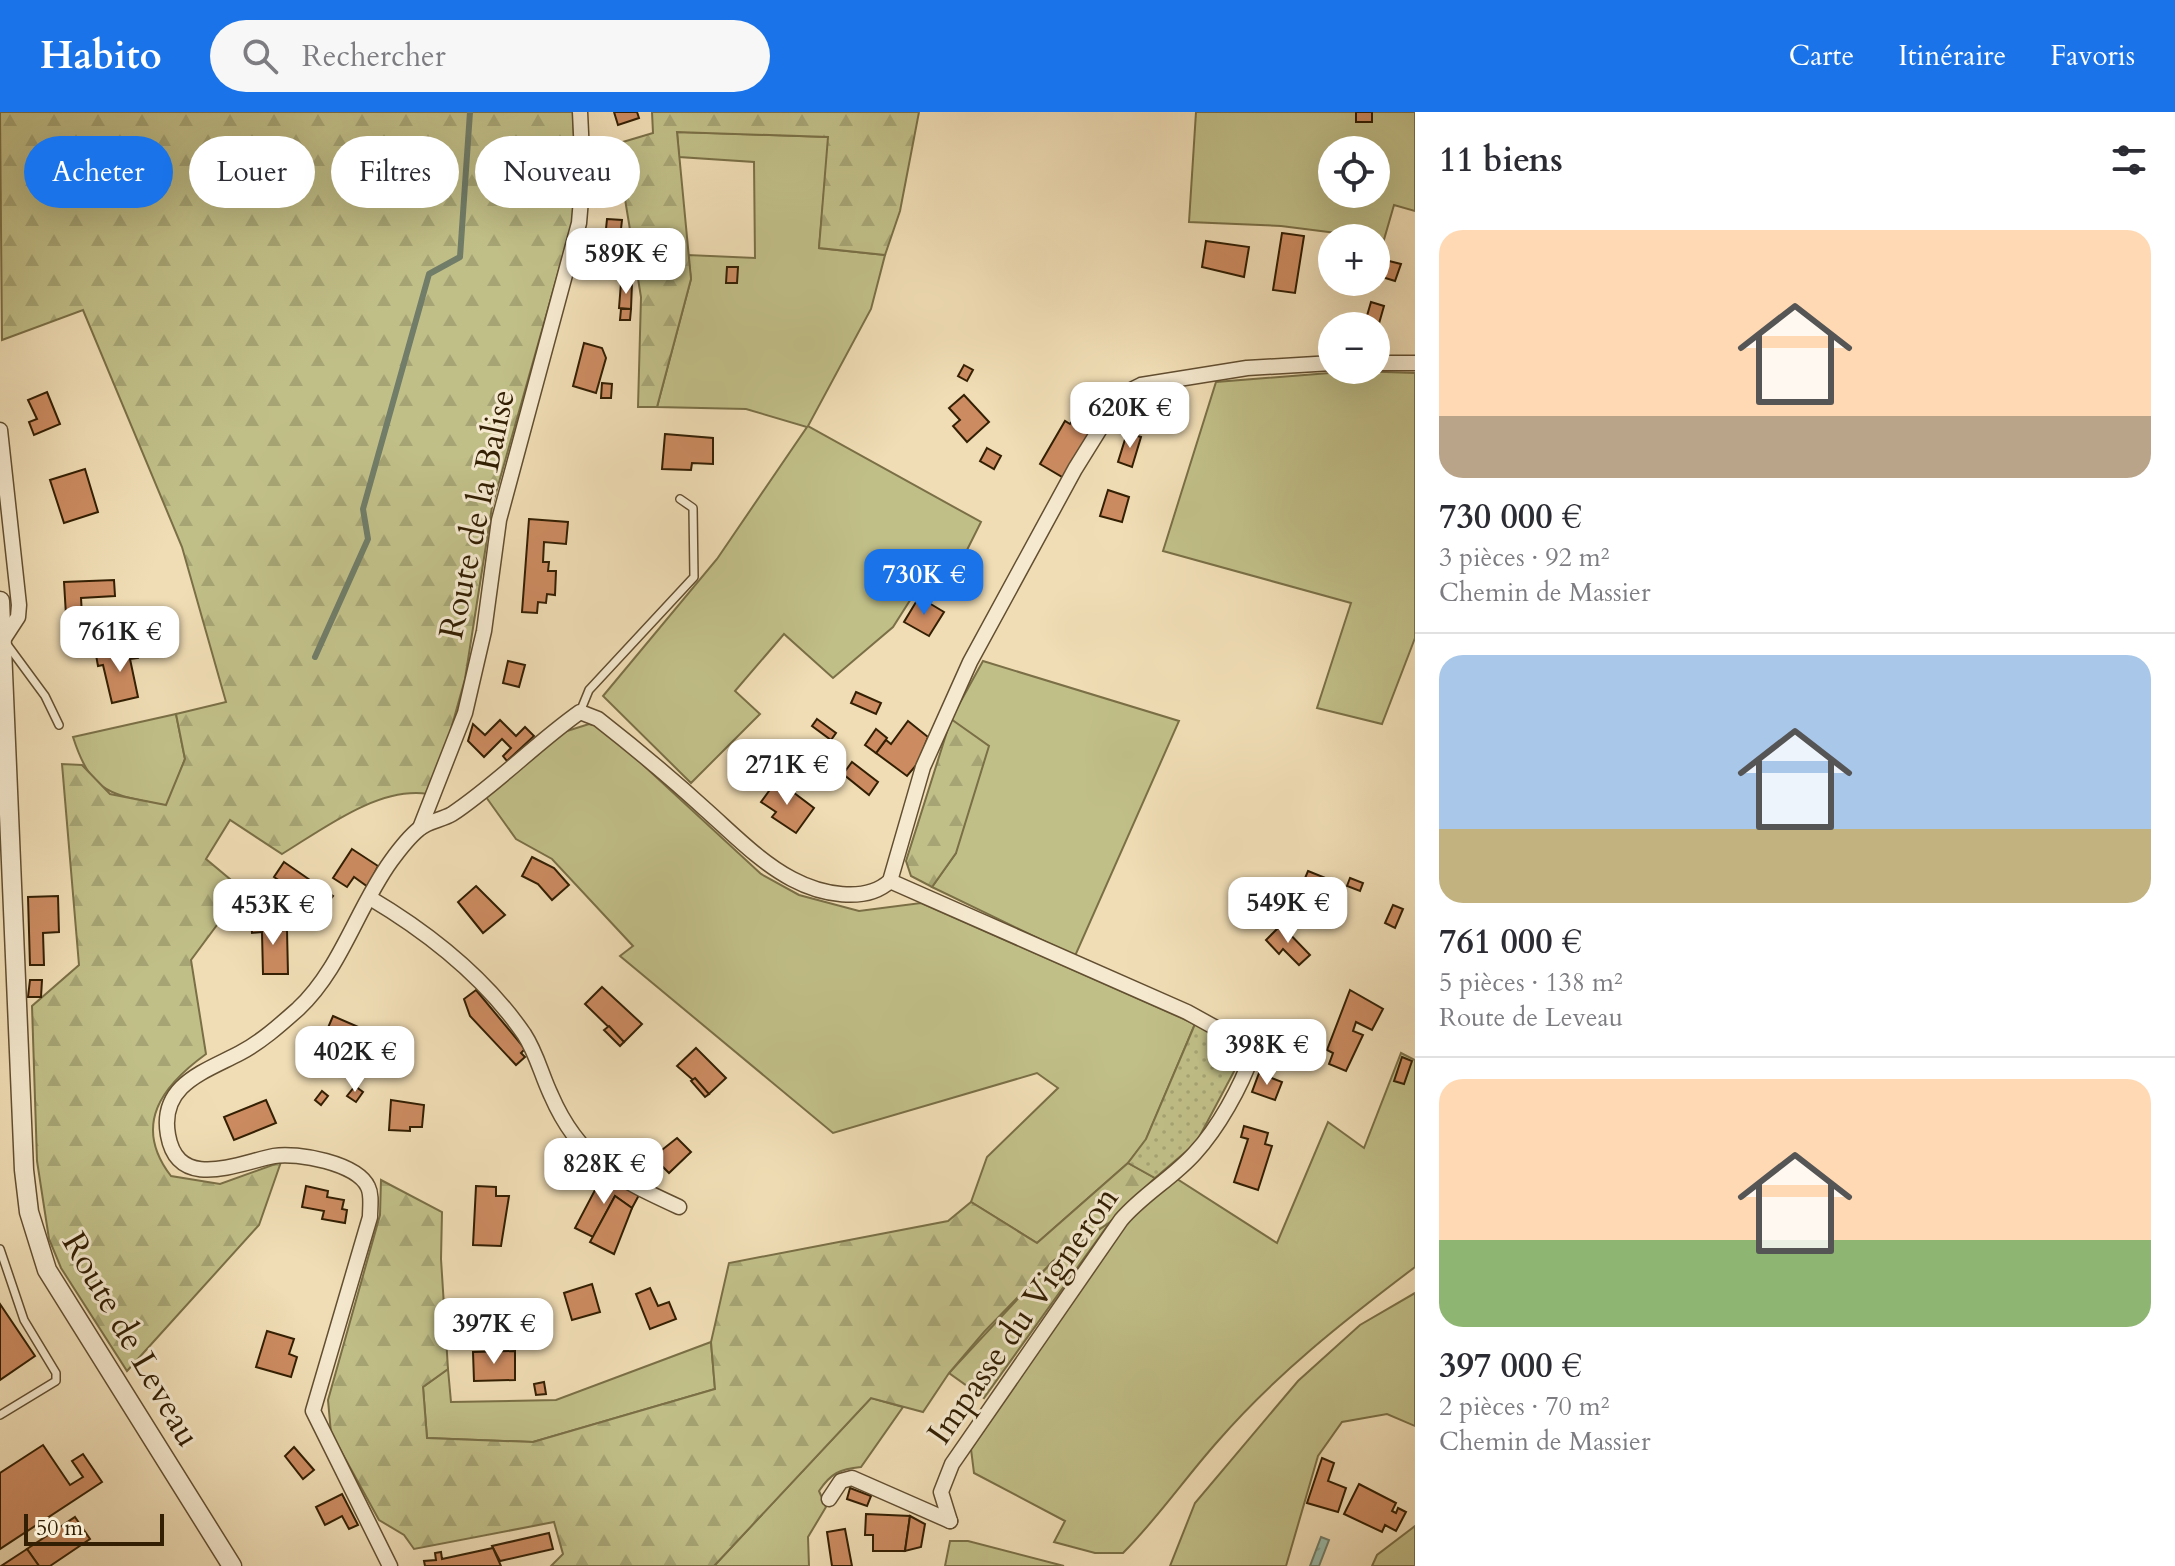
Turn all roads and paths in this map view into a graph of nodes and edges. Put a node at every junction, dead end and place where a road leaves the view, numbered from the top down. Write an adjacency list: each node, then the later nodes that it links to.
1 (580, 112): 11 (street, Route de la Balise)
2 (1390, 363): 3 (street)
3 (1415, 363)
4 (1318, 364): 12 (street)
5 (0, 430): 8 (street)
6 (680, 499): 9 (lane)
7 (0, 601): 8 (street, Route de Leveau)
8 (2, 640): 10 (lane); 18 (street, Route de Leveau)
9 (580, 712): 11 (street); 12 (street)
10 (59, 725)
11 (420, 828): 13 (street)
12 (890, 881): 17 (street, Impasse du Vigneron)
13 (370, 898): 14 (street); 19 (street)
14 (679, 1207)
15 (0, 1249): 16 (lane)
16 (0, 1415)
17 (829, 1499)
18 (232, 1566)
19 (390, 1566)

